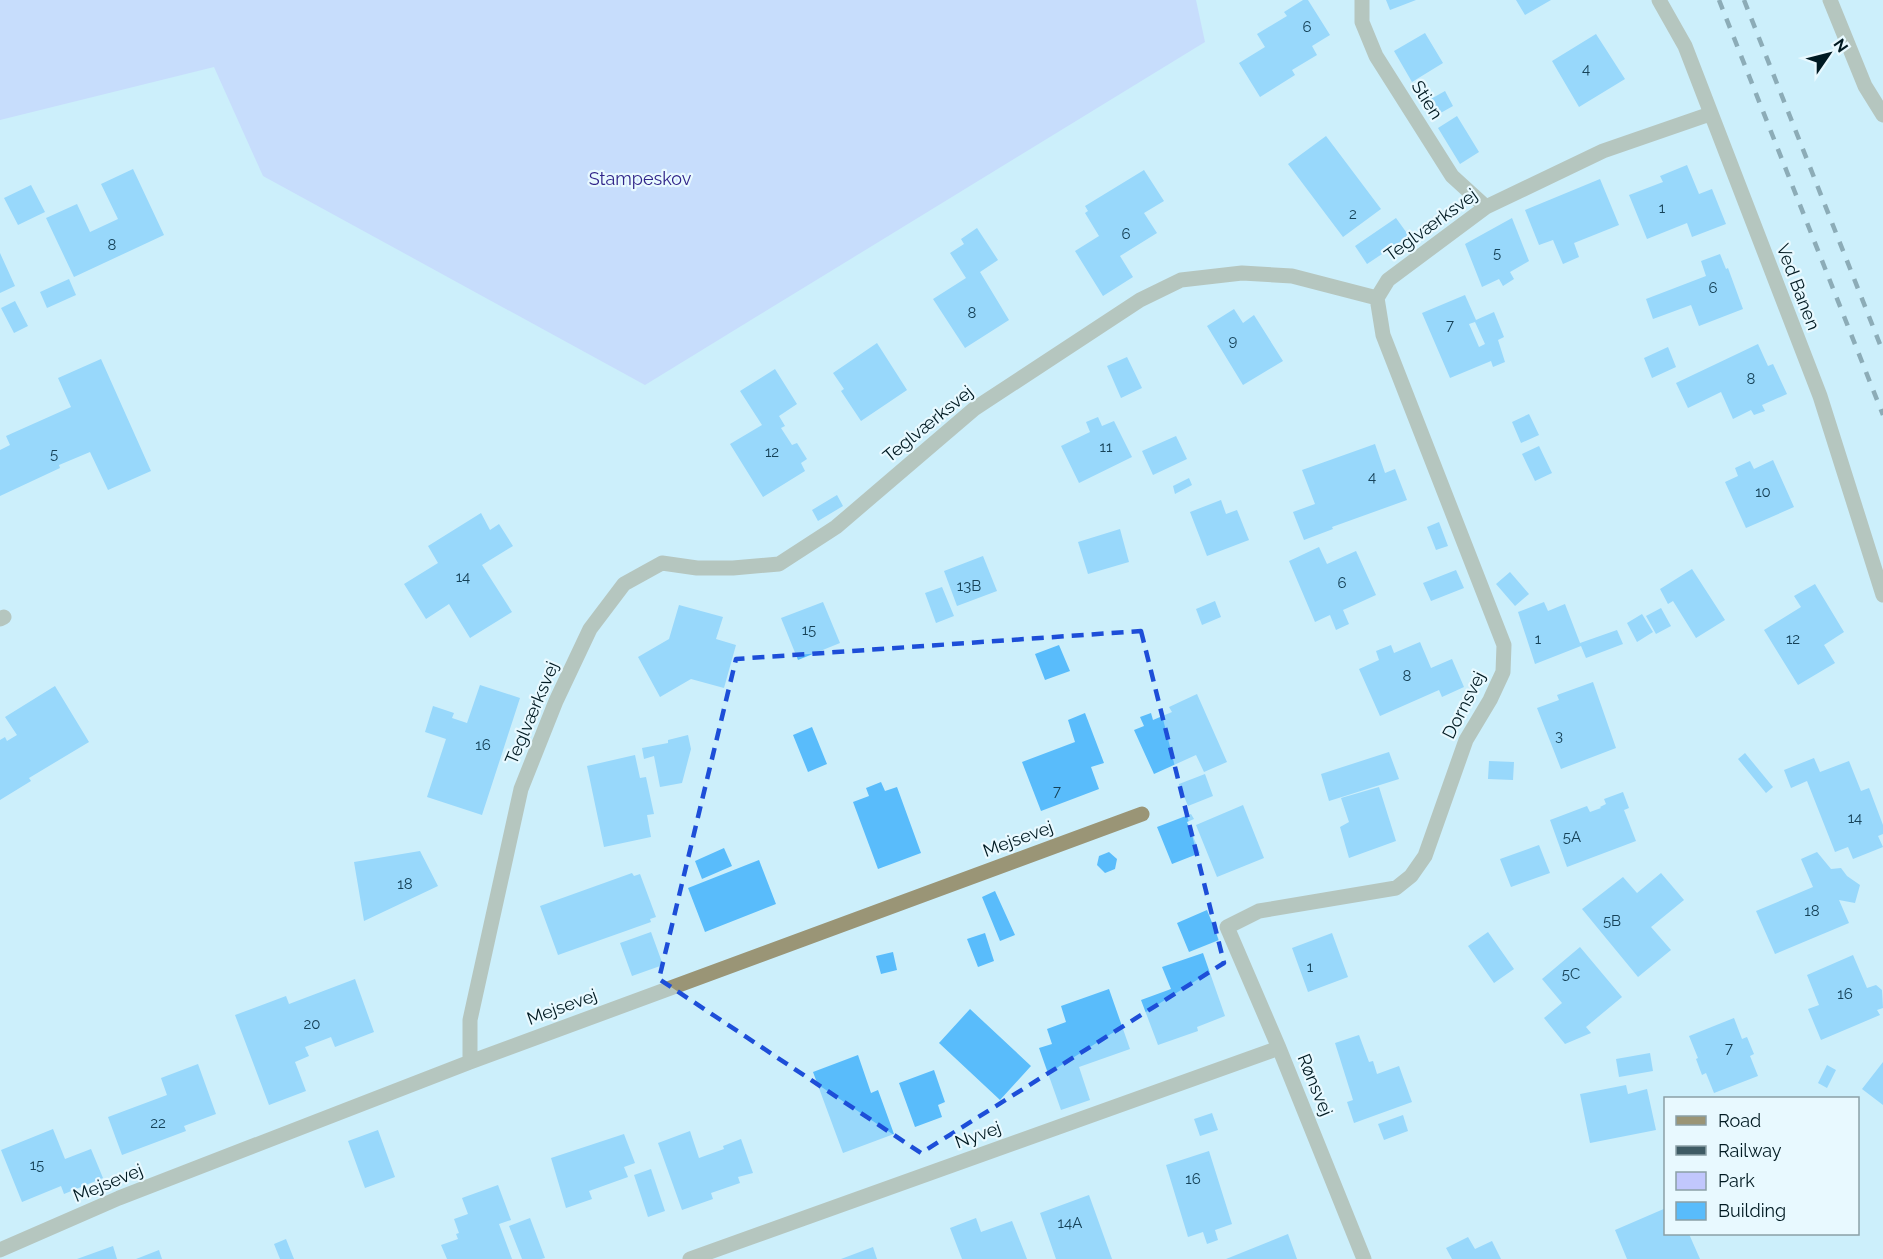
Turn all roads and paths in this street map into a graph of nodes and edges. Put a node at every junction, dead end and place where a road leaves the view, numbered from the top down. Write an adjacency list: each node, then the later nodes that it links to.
1 (1362, 0): 6 (street, Stien)
2 (1659, 0): 4 (street, Ved Banen)
3 (1830, 0): 5 (street)
4 (1710, 114): 6 (street, Teglværksvej); 8 (street, Ved Banen)
5 (1883, 115)
6 (1486, 207): 7 (street, Teglværksvej)
7 (1377, 298): 10 (street, Dornsvej); 12 (street, Teglværksvej)
8 (1883, 594)
9 (1142, 814): 12 (street, Mejsevej)
10 (1227, 927): 11 (street, Rønsvej)
11 (1279, 1048): 14 (street, Nyvej); 15 (street, Rønsvej)
12 (470, 1062): 13 (street, Mejsevej)
13 (0, 1250)
14 (690, 1259)
15 (1364, 1259)

